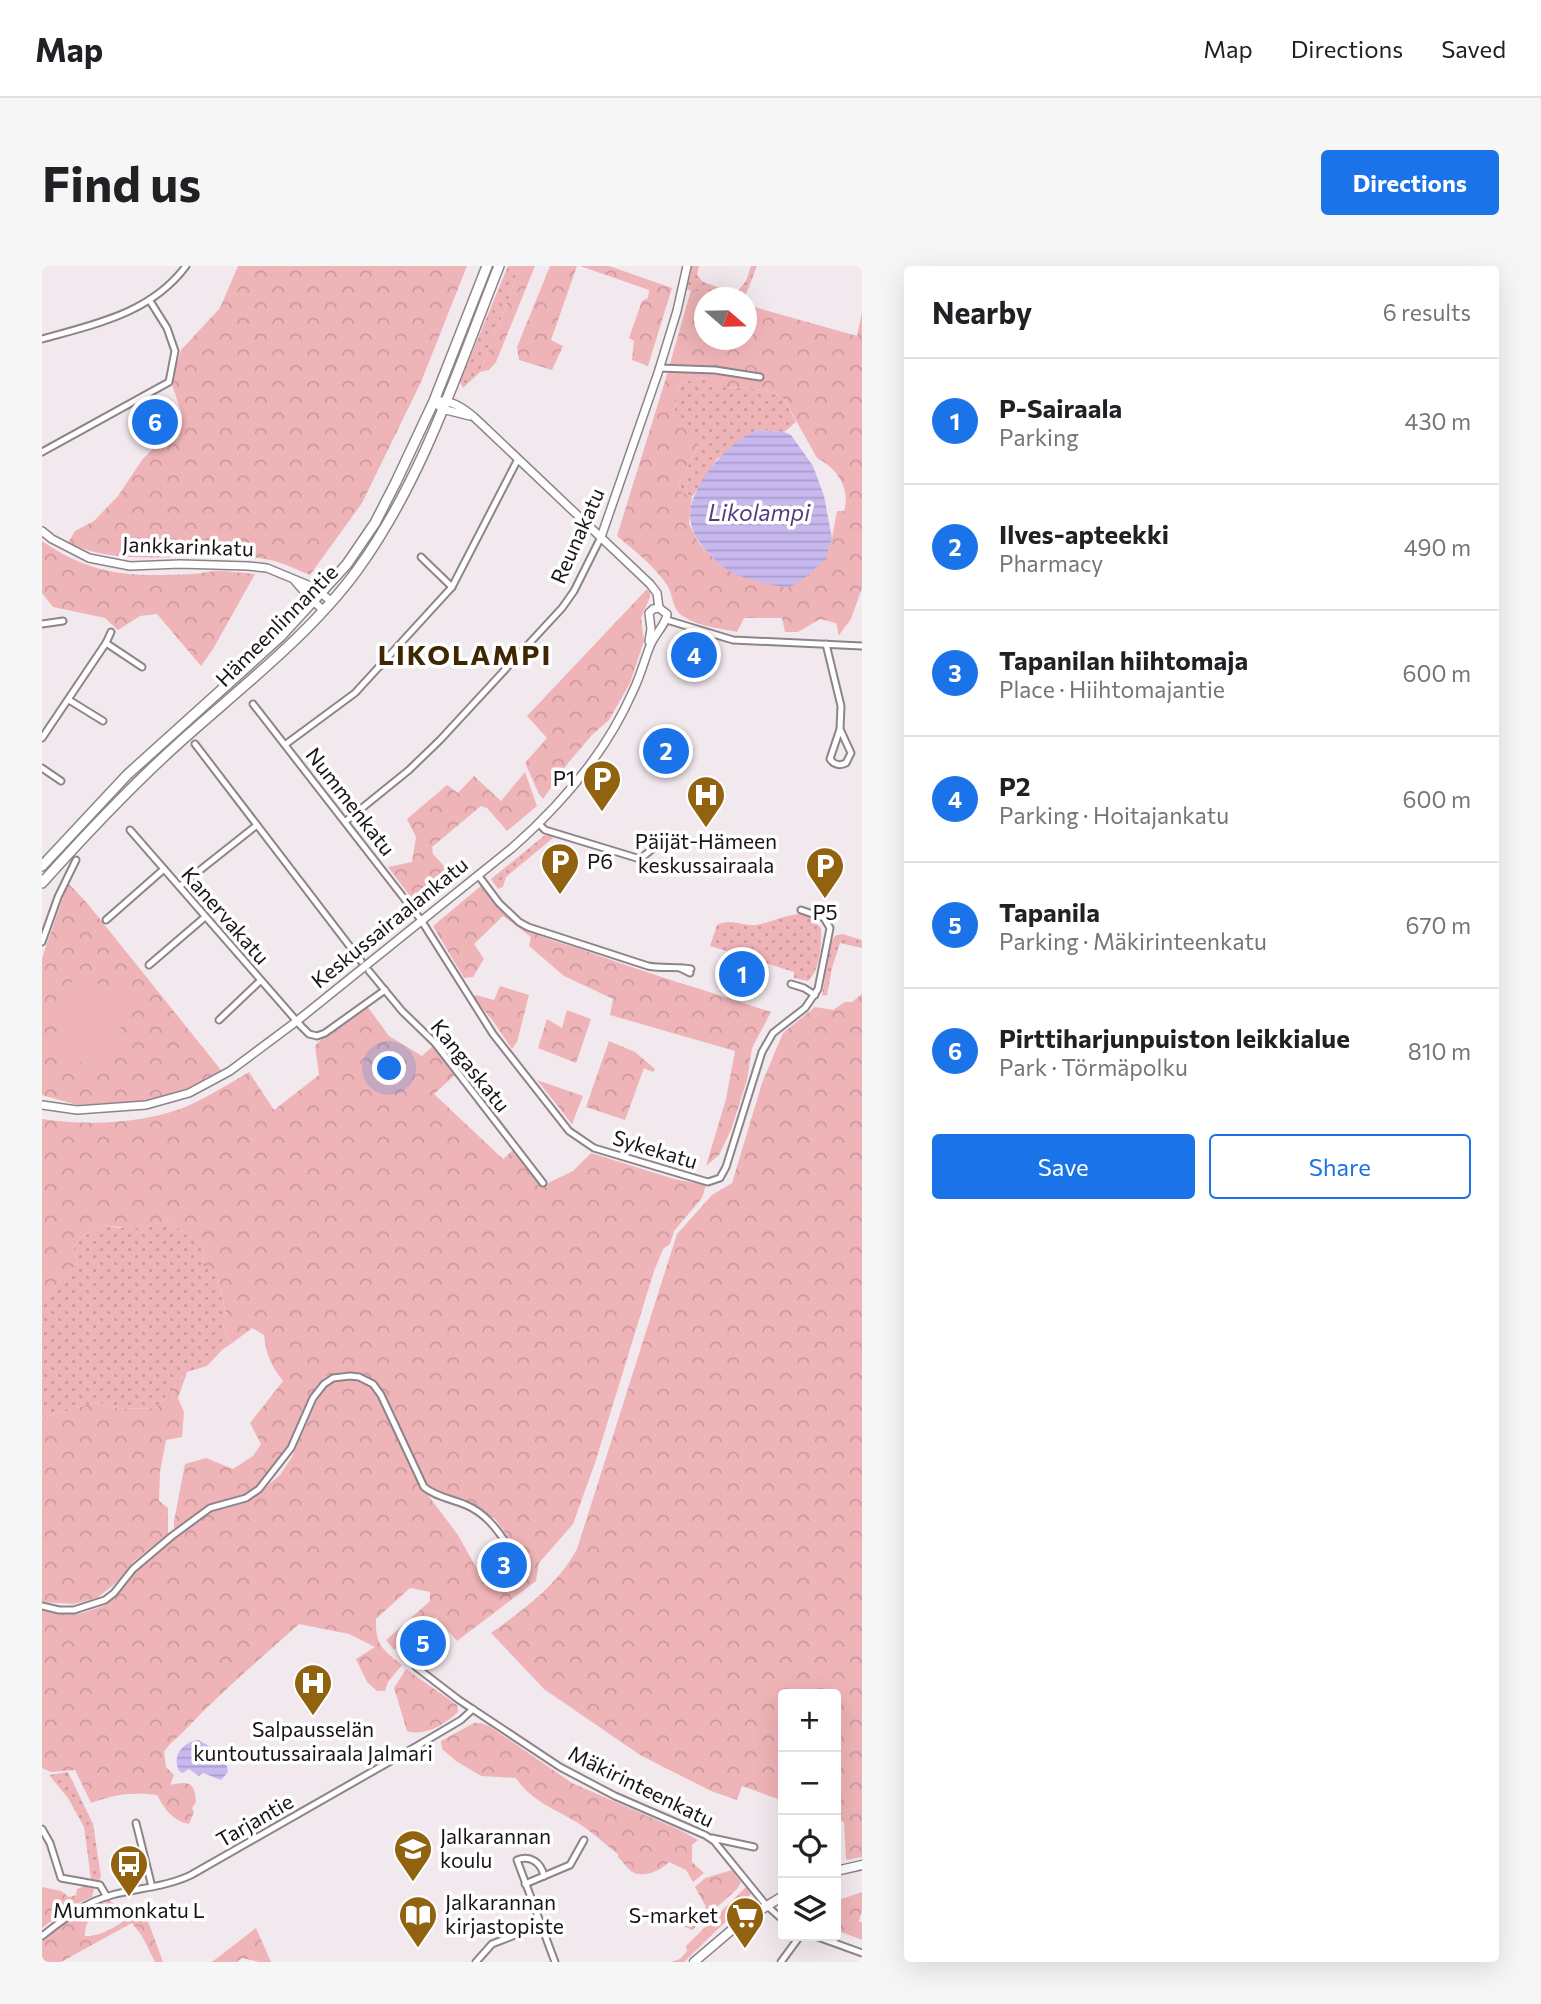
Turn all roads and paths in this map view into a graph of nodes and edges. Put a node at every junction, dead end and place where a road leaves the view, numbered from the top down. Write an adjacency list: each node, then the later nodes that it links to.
1 (186, 266): 5 (street)
2 (486, 266): 9 (main road, Hämeenlinnantie)
3 (499, 266): 10 (main road, Hämeenlinnantie)
4 (687, 266): 7 (street, Reunakatu)
5 (150, 301): 6 (street); 11 (street)
6 (42, 339)
7 (659, 368): 8 (street); 14 (street, Reunakatu)
8 (760, 377)
9 (433, 401): 10 (street); 18 (main road, Hämeenlinnantie)
10 (444, 405): 12 (street); 20 (main road, Hämeenlinnantie)
11 (42, 452)
12 (518, 459): 14 (street); 17 (street)
13 (42, 531): 16 (street, Jankkarinkatu)
14 (601, 537): 21 (street); 42 (street, Reunakatu)
15 (421, 557): 17 (street)
16 (295, 581): 18 (street, Jankkarinkatu); 19 (street, Jankkarinkatu)
17 (452, 587): 39 (street)
18 (321, 593): 19 (main road, Hämeenlinnantie); 20 (street, Jankkarinkatu)
19 (314, 601): 22 (street, Jankkarinkatu); 48 (main road, Hämeenlinnantie)
20 (331, 601): 22 (main road, Hämeenlinnantie)
21 (659, 608): 24 (street); 25 (street)
22 (323, 610): 51 (main road, Hämeenlinnantie)
23 (64, 621): 26 (street)
24 (650, 622): 25 (street); 31 (street)
25 (664, 623): 29 (street); 31 (street, Keskussairaalankatu)
26 (42, 624)
27 (111, 632): 28 (street)
28 (106, 643): 32 (street); 33 (street)
29 (825, 644): 30 (street); 36 (street)
30 (862, 646)
31 (647, 652): 43 (street, Keskussairaalankatu)
32 (142, 667)
33 (69, 700): 35 (street); 37 (street)
34 (253, 704): 39 (street, Nummenkatu)
35 (103, 721)
36 (840, 730): 36 (street)
37 (42, 738)
38 (195, 744): 44 (street)
39 (286, 744): 42 (street, Nummenkatu)
40 (42, 768): 41 (street)
41 (61, 781)
42 (345, 821): 56 (street, Nummenkatu)
43 (539, 824): 46 (street); 50 (street, Keskussairaalankatu)
44 (257, 825): 52 (street); 58 (street)
45 (130, 830): 49 (street, Kanervakatu)
46 (656, 846)
47 (76, 860): 57 (street)
48 (42, 866)
49 (164, 869): 52 (street, Kanervakatu); 55 (street)
50 (478, 875): 56 (street, Keskussairaalankatu); 61 (street)
51 (42, 883)
52 (180, 886): 54 (street, Kanervakatu)
53 (801, 910): 65 (street, Sykekatu)
54 (205, 917): 59 (street); 62 (street, Kanervakatu)
55 (106, 920)
56 (421, 920): 67 (street, Keskussairaalankatu); 69 (street, Sykekatu)
57 (42, 943)
58 (361, 961)
59 (149, 965)
60 (369, 971): 64 (street, Kangaskatu)
61 (691, 971)
62 (260, 981): 66 (street); 67 (street, Kanervakatu)
63 (791, 984): 65 (street)
64 (385, 990): 67 (street); 71 (street, Kangaskatu)
65 (815, 995): 69 (street, Sykekatu)
66 (219, 1020)
67 (297, 1021): 68 (street, Keskussairaalankatu)
68 (42, 1105)
69 (724, 1172): 70 (street)
70 (732, 1175)
71 (543, 1183)
72 (507, 1544): 73 (street)
73 (42, 1606)
74 (416, 1667): 75 (street, Mäkirinteenkatu)
75 (474, 1709): 78 (street, Mäkirinteenkatu); 85 (street, Tarjantie)
76 (136, 1823): 85 (street)
77 (42, 1829): 86 (street)
78 (709, 1838): 80 (street); 88 (street, Mäkirinteenkatu)
79 (584, 1840): 83 (street)
80 (754, 1847)
81 (862, 1865): 82 (main road)
82 (841, 1870)
83 (544, 1876): 84 (street); 84 (street)
84 (525, 1884): 90 (street)
85 (152, 1887): 86 (street, Tarjantie)
86 (107, 1897): 91 (street, Tarjantie)
87 (778, 1899): 88 (main road)
88 (766, 1905): 89 (street, Mäkirinteenkatu); 97 (main road)
89 (778, 1916)
90 (541, 1925): 95 (street); 96 (street)
91 (42, 1936)
92 (796, 1941): 98 (street)
93 (829, 1941): 94 (street)
94 (862, 1953)
95 (476, 1962)
96 (555, 1962)
97 (694, 1962)
98 (781, 1962)

